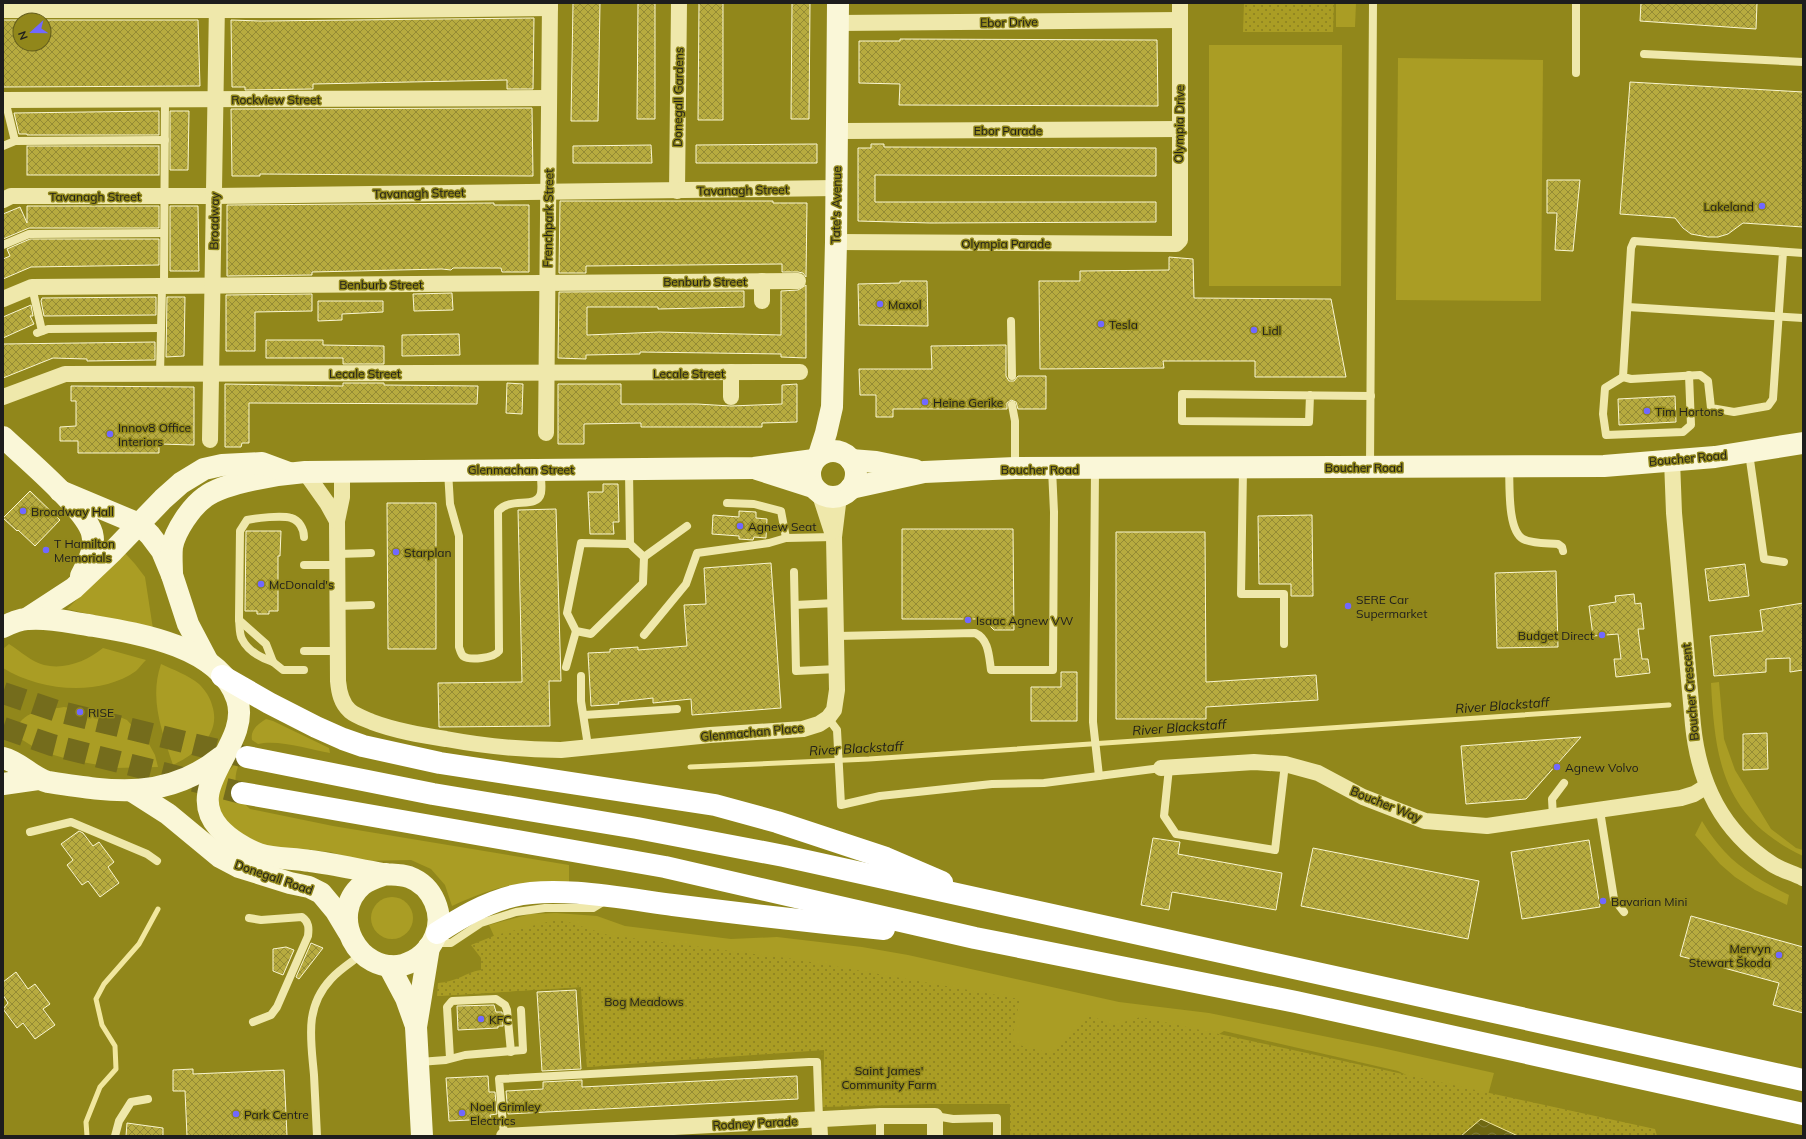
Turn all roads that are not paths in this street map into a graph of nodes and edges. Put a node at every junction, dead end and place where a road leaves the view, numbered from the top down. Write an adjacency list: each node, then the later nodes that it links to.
1 (679, 3): 23 (street, Donegall Gardens)
2 (1180, 3): 9 (street, Olympia Drive)
3 (1373, 3): 56 (lane)
4 (1576, 3): 12 (lane)
5 (550, 5): 6 (street); 13 (street, Frenchpark Street)
6 (217, 6): 7 (street); 15 (street, Broadway)
7 (3, 10)
8 (838, 13): 9 (street, Ebor Drive); 18 (street, Tate's Avenue)
9 (1180, 20): 17 (street, Olympia Drive)
10 (1644, 54): 11 (lane)
11 (1803, 62)
12 (1576, 73)
13 (549, 98): 15 (street, Rockview Street); 24 (street, Frenchpark Street)
14 (165, 99): 15 (street, Rockview Street); 16 (street, Rockview Street); 19 (lane)
15 (216, 99): 26 (street, Broadway)
16 (4, 100): 20 (lane)
17 (1179, 129): 18 (street, Ebor Parade); 30 (street, Olympia Drive)
18 (837, 130): 22 (street, Tate's Avenue)
19 (165, 140): 20 (lane); 25 (lane)
20 (15, 141): 21 (lane)
21 (3, 146)
22 (836, 188): 23 (street, Tavanagh Street); 29 (street, Tate's Avenue)
23 (677, 190): 24 (street, Tavanagh Street)
24 (548, 192): 26 (street, Tavanagh Street); 36 (street, Frenchpark Street)
25 (164, 196): 26 (street, Tavanagh Street); 27 (street, Tavanagh Street); 28 (lane)
26 (214, 196): 37 (street, Broadway)
27 (3, 200)
28 (164, 233): 31 (lane); 38 (lane)
29 (836, 242): 30 (street, Olympia Parade); 60 (street, Tate's Avenue)
30 (1176, 244)
31 (3, 245)
32 (1783, 252): 33 (lane); 42 (lane); 43 (lane)
33 (1803, 253)
34 (762, 281): 35 (street, Benburb Street); 36 (street, Benburb Street); 41 (street, Benburb Street)
35 (798, 281)
36 (547, 283): 37 (street, Benburb Street); 49 (street, Frenchpark Street)
37 (213, 285): 38 (street, Benburb Street); 51 (street, Broadway)
38 (163, 286): 39 (street, Benburb Street); 46 (lane)
39 (32, 287): 40 (street, Benburb Street); 46 (lane)
40 (3, 299)
41 (762, 301)
42 (1628, 307): 43 (lane); 54 (lane)
43 (1779, 316): 44 (lane); 52 (lane)
44 (1803, 318)
45 (1012, 322): 53 (lane)
46 (161, 328): 50 (lane)
47 (731, 372): 48 (street, Lecale Street); 49 (street, Lecale Street); 58 (street, Lecale Street)
48 (800, 372)
49 (547, 373): 51 (street, Lecale Street); 61 (street, Frenchpark Street)
50 (160, 374): 51 (street, Lecale Street); 57 (street, Lecale Street)
51 (211, 374): 63 (street, Broadway)
52 (1689, 375): 54 (lane); 54 (lane)
53 (1012, 376)
54 (1623, 377)
55 (1310, 395): 55 (lane); 56 (lane)
56 (1371, 396): 70 (lane)
57 (3, 397)
58 (731, 397)
59 (1012, 405): 73 (lane)
60 (832, 407): 66 (street, Tate's Avenue); 67 (street, Tate's Avenue)
61 (546, 433)
62 (3, 437): 82 (street)
63 (210, 440)
64 (1803, 443): 65 (street, Boucher Road)
65 (1749, 452): 68 (street, Boucher Road); 96 (lane)
66 (816, 457): 67 (street); 72 (street, Glenmachan Street); 83 (street)
67 (849, 457): 81 (street, Boucher Road); 83 (street)
68 (1672, 460): 69 (street, Boucher Road); 132 (street, Boucher Crescent)
69 (1509, 466): 70 (street, Boucher Road); 92 (lane)
70 (1370, 467): 76 (street, Boucher Road)
71 (629, 468): 72 (street, Glenmachan Street); 78 (street, Glenmachan Street); 91 (lane)
72 (754, 468): 83 (street, Glenmachan Street)
73 (1015, 468): 74 (street, Boucher Road); 81 (street, Boucher Road)
74 (1052, 468): 75 (street, Boucher Road); 110 (lane)
75 (1095, 468): 76 (street, Boucher Road); 128 (lane)
76 (1243, 468): 111 (lane)
77 (448, 469): 78 (street, Glenmachan Street); 78 (lane); 79 (street, Glenmachan Street)
78 (540, 470)
79 (342, 471): 80 (street, Glenmachan Street); 85 (street)
80 (297, 472): 85 (street); 86 (street, Glenmachan Street); 99 (street, Glenmachan Street)
81 (924, 472): 83 (street, Boucher Road)
82 (60, 491): 86 (street); 100 (street)
83 (831, 491): 88 (street)
84 (727, 503): 90 (lane)
85 (337, 521): 95 (street, Glenmachan Place)
86 (139, 524): 99 (street); 100 (street, Glenmachan Street)
87 (687, 526): 94 (lane)
88 (834, 536): 90 (lane); 101 (street)
89 (304, 537): 106 (lane)
90 (786, 538): 109 (lane)
91 (630, 544): 94 (lane); 108 (lane)
92 (1563, 551)
93 (371, 553): 95 (lane)
94 (644, 557): 108 (lane)
95 (338, 560): 97 (lane); 104 (street, Glenmachan Place)
96 (1784, 562)
97 (304, 565)
98 (794, 572): 103 (lane)
99 (172, 575): 116 (street)
100 (74, 588): 105 (street, Glenmachan Street)
101 (835, 603): 103 (lane); 110 (street)
102 (371, 605): 104 (lane)
103 (795, 605): 117 (lane)
104 (338, 606): 113 (street, Glenmachan Place)
105 (28, 618): 107 (street); 116 (street)
106 (239, 620): 114 (lane); 114 (lane)
107 (3, 626)
108 (576, 631): 115 (lane)
109 (644, 635)
110 (837, 636): 117 (street)
111 (1284, 644)
112 (304, 651): 113 (lane)
113 (338, 651): 123 (street, Glenmachan Place)
114 (273, 662): 118 (lane)
115 (566, 667)
116 (215, 669): 124 (street); 141 (highway)
117 (837, 669): 122 (street)
118 (304, 670)
119 (581, 676): 121 (lane)
120 (677, 709): 121 (lane)
121 (584, 715): 123 (lane)
122 (828, 718): 123 (street, Glenmachan Place); 128 (lane)
123 (588, 746)
124 (237, 755): 133 (street); 139 (street); 141 (highway)
125 (3, 758): 129 (street)
126 (1285, 764): 127 (street, Boucher Way); 127 (lane); 136 (street, Boucher Way)
127 (1165, 768): 128 (lane)
128 (1099, 776)
129 (38, 779): 131 (street); 133 (street)
130 (1564, 783): 136 (lane)
131 (3, 784)
132 (1707, 786): 135 (street, Boucher Way); 140 (street, Boucher Crescent)
133 (132, 791): 144 (street, Donegall Road)
134 (242, 793): 145 (highway)
135 (1600, 810): 136 (street, Boucher Way); 142 (lane)
136 (1553, 817)
137 (30, 832): 138 (lane)
138 (157, 861)
139 (386, 874): 144 (street); 146 (street)
140 (1803, 878)
141 (974, 899): 155 (highway)
142 (1624, 912)
143 (250, 918): 150 (lane)
144 (348, 931): 147 (street)
145 (975, 938): 146 (highway); 157 (highway)
146 (433, 941): 148 (street); 151 (street)
147 (362, 954): 148 (street); 163 (lane)
148 (389, 966): 151 (street)
149 (521, 1010): 152 (lane)
150 (253, 1022)
151 (416, 1028): 154 (street)
152 (511, 1052): 153 (lane); 153 (lane)
153 (450, 1058): 154 (lane)
154 (419, 1062): 164 (street)
155 (1803, 1080)
156 (148, 1099): 162 (lane)
157 (1803, 1114)
158 (880, 1116): 159 (street, Rodney Parade); 160 (street, Rodney Parade); 167 (lane)
159 (935, 1116): 168 (street); 169 (lane)
160 (819, 1119): 161 (street, Rodney Parade); 165 (lane); 166 (street)
161 (671, 1131): 165 (street, Rodney Parade)
162 (114, 1136)
163 (317, 1136)
164 (422, 1136)
165 (504, 1136)
166 (820, 1136)
167 (880, 1136)
168 (935, 1136)
169 (997, 1136)

